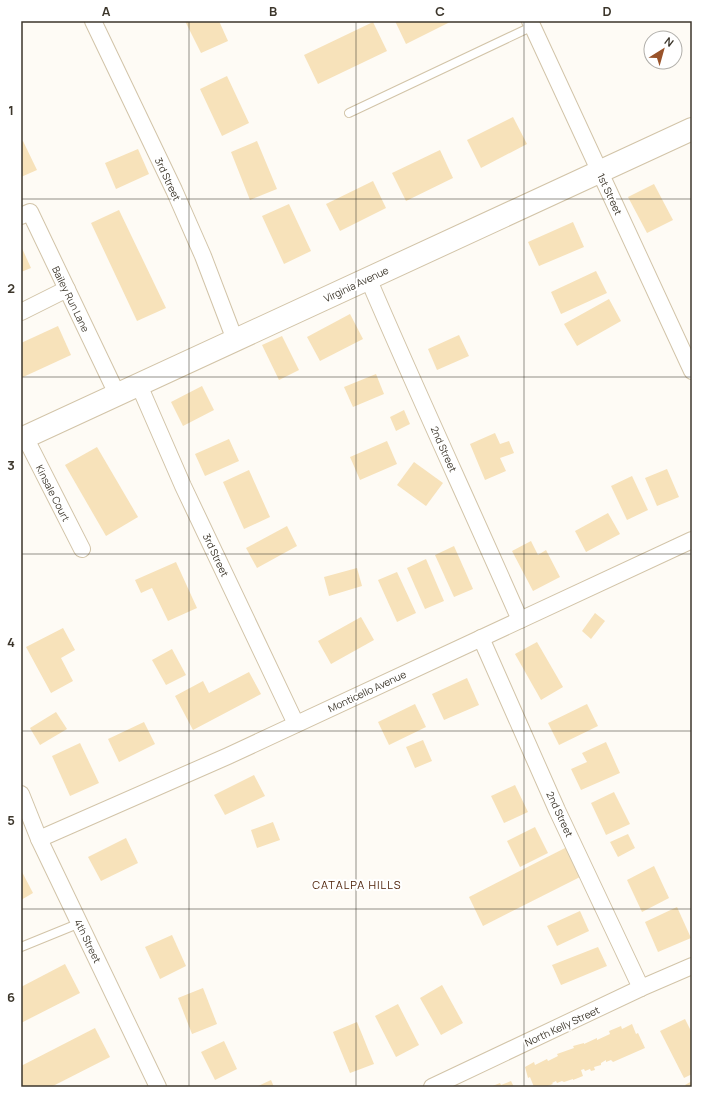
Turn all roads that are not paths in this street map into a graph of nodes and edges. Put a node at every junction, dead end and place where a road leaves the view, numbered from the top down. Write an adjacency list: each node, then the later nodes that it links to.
1 (93, 21): 10 (street, 3rd Street)
2 (532, 24): 3 (lane); 5 (street, 1st Street)
3 (349, 112)
4 (692, 129): 5 (street, Virginia Avenue)
5 (600, 172): 7 (street, Virginia Avenue); 11 (street, 1st Street)
6 (21, 216): 8 (street, Bailey Run Lane)
7 (368, 278): 10 (street, Virginia Avenue); 17 (street, 2nd Street)
8 (67, 289): 9 (street); 13 (street, Bailey Run Lane)
9 (21, 312)
10 (235, 340): 12 (street, Virginia Avenue)
11 (691, 370)
12 (139, 385): 13 (street, Virginia Avenue); 19 (street, 3rd Street)
13 (117, 394): 14 (street, Virginia Avenue)
14 (23, 438): 16 (street, Kinsale Court)
15 (692, 540): 17 (street, Monticello Avenue)
16 (82, 549)
17 (520, 620): 18 (street, Monticello Avenue)
18 (481, 638): 19 (street, Monticello Avenue); 25 (street, 2nd Street)
19 (296, 724): 21 (street, Monticello Avenue)
20 (21, 794): 21 (street, 4th Street)
21 (40, 839): 22 (street, 4th Street)
22 (80, 923): 23 (lane); 26 (street, 4th Street)
23 (21, 947)
24 (692, 966): 25 (street, North Kelly Street)
25 (641, 988): 27 (street, North Kelly Street)
26 (153, 1085)
27 (432, 1087)

